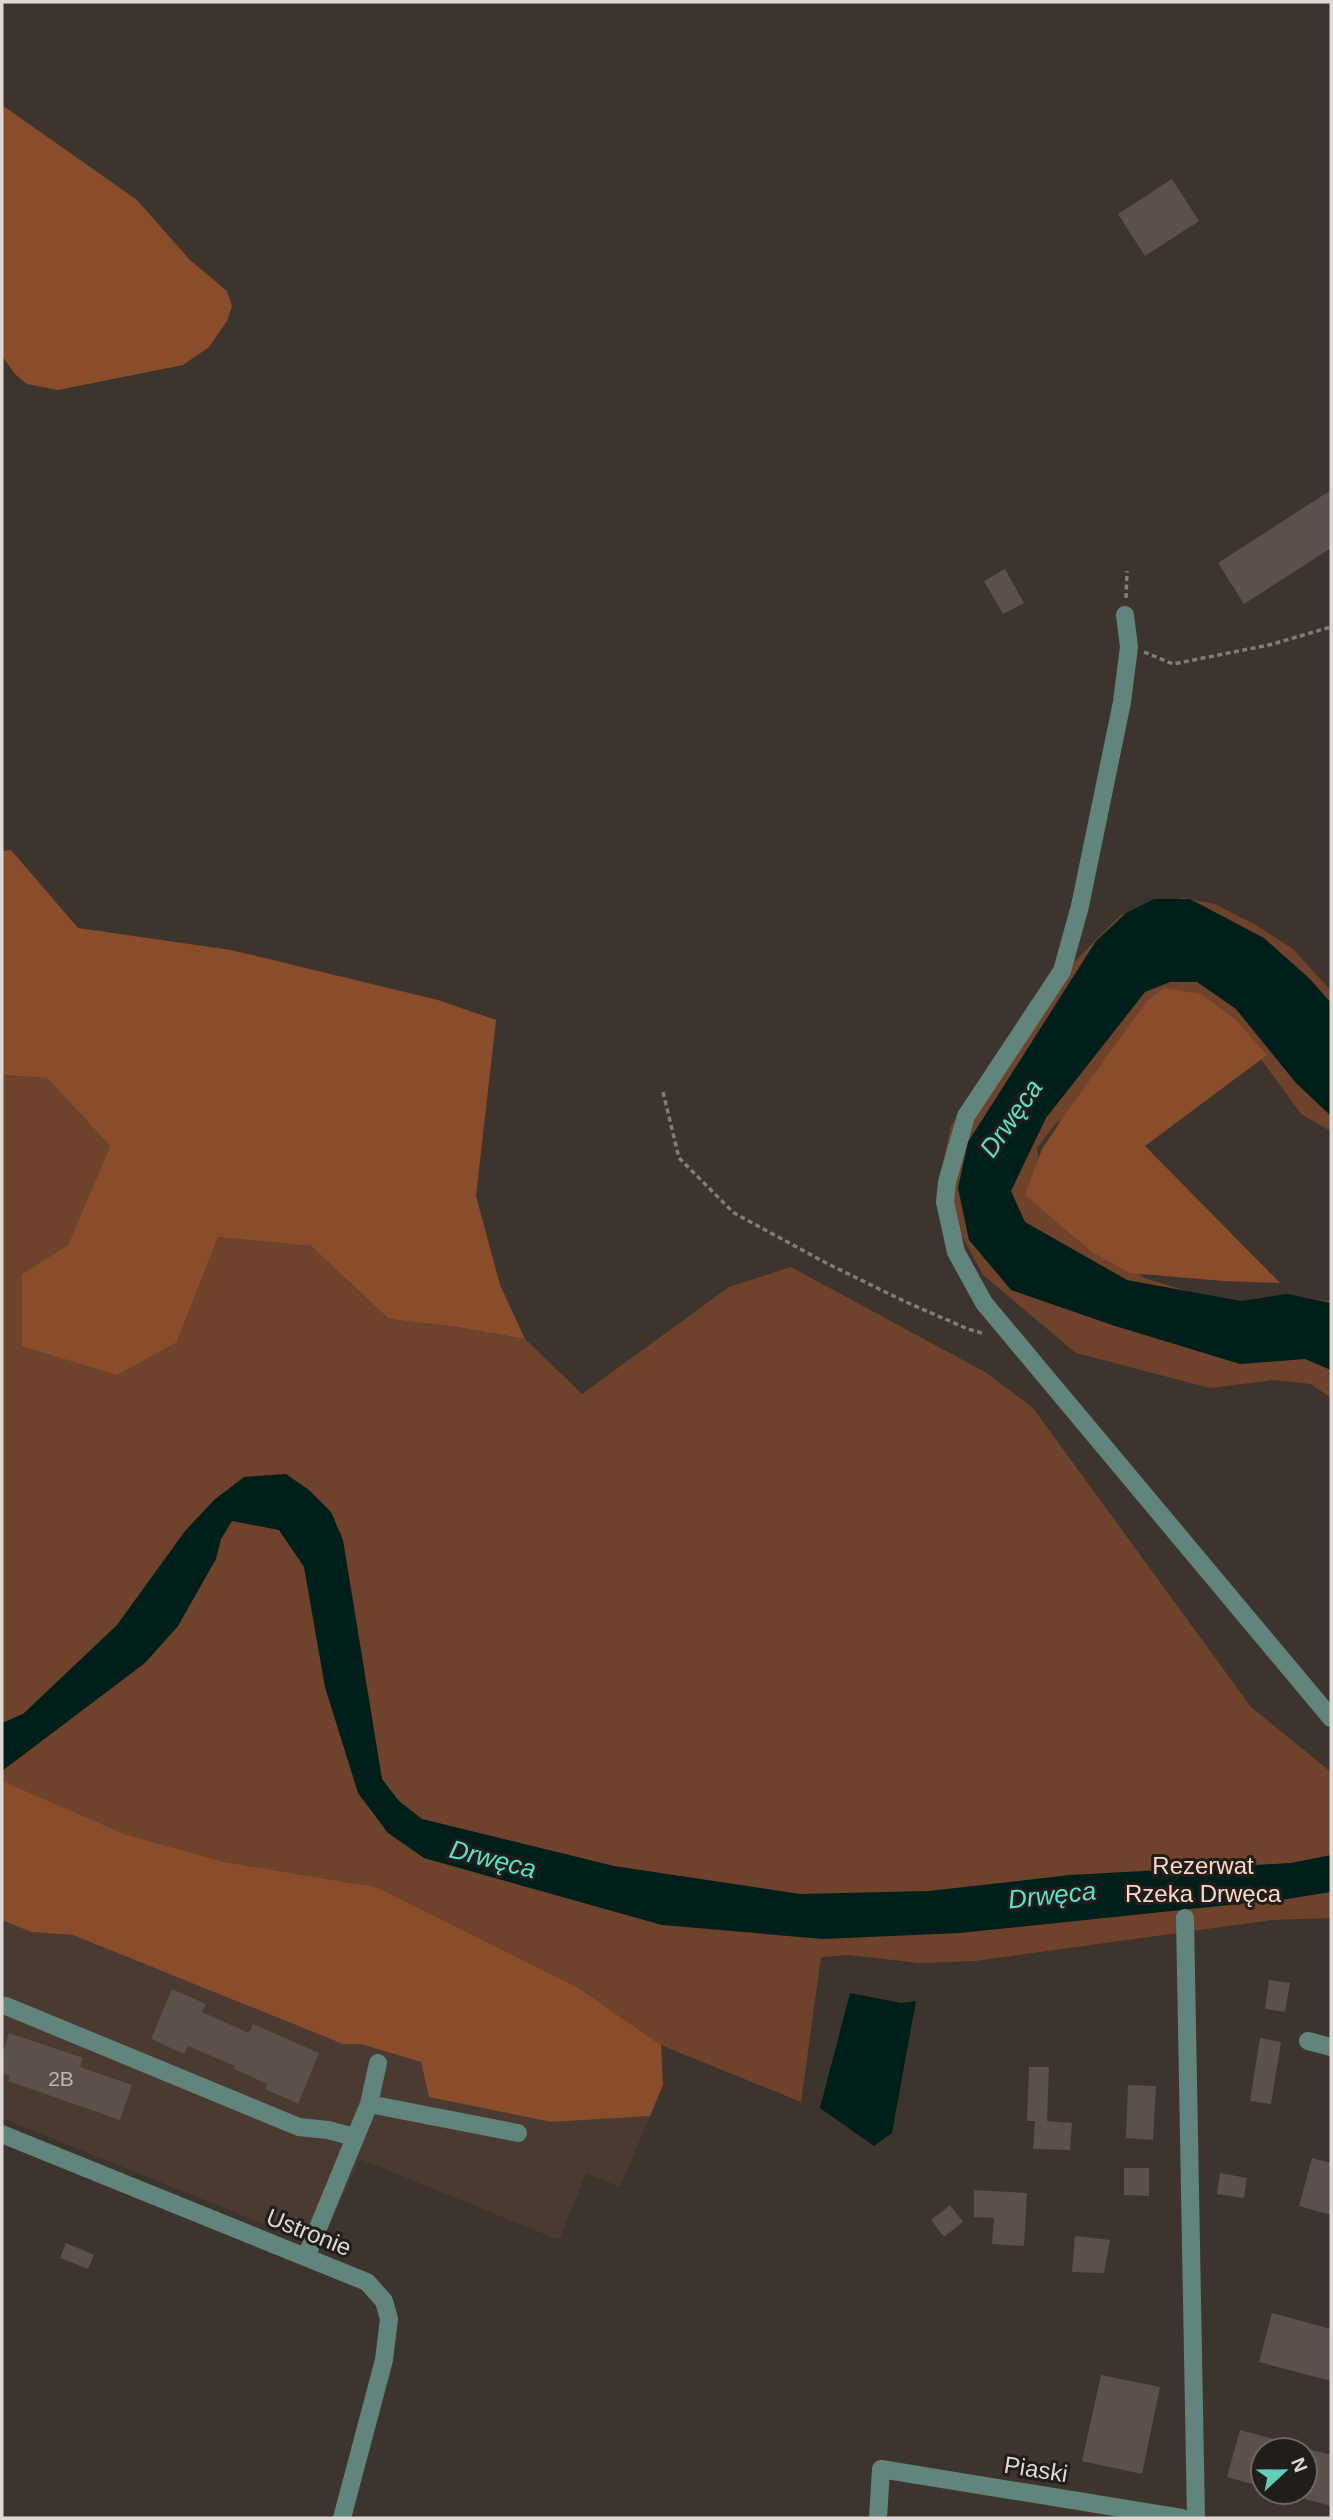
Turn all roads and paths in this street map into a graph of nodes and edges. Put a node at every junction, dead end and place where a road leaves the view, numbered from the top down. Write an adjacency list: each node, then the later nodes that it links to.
1 (1127, 571): 2 (path)
2 (1125, 615): 6 (street)
3 (1331, 627): 4 (path)
4 (1138, 649)
5 (663, 1091): 6 (path)
6 (1017, 1344): 7 (street)
7 (1331, 1718)
8 (1185, 1918): 21 (street)
9 (3, 2010): 16 (street)
10 (1308, 2041): 11 (street)
11 (1331, 2047)
12 (378, 2063): 13 (street)
13 (369, 2104): 14 (street); 16 (street)
14 (518, 2133)
15 (2, 2134): 17 (street, Ustronie)
16 (354, 2137): 17 (street)
17 (306, 2258): 18 (street, Ustronie)
18 (342, 2518)
19 (878, 2518): 20 (street, Piaski)
20 (1182, 2518)
21 (1196, 2518)

